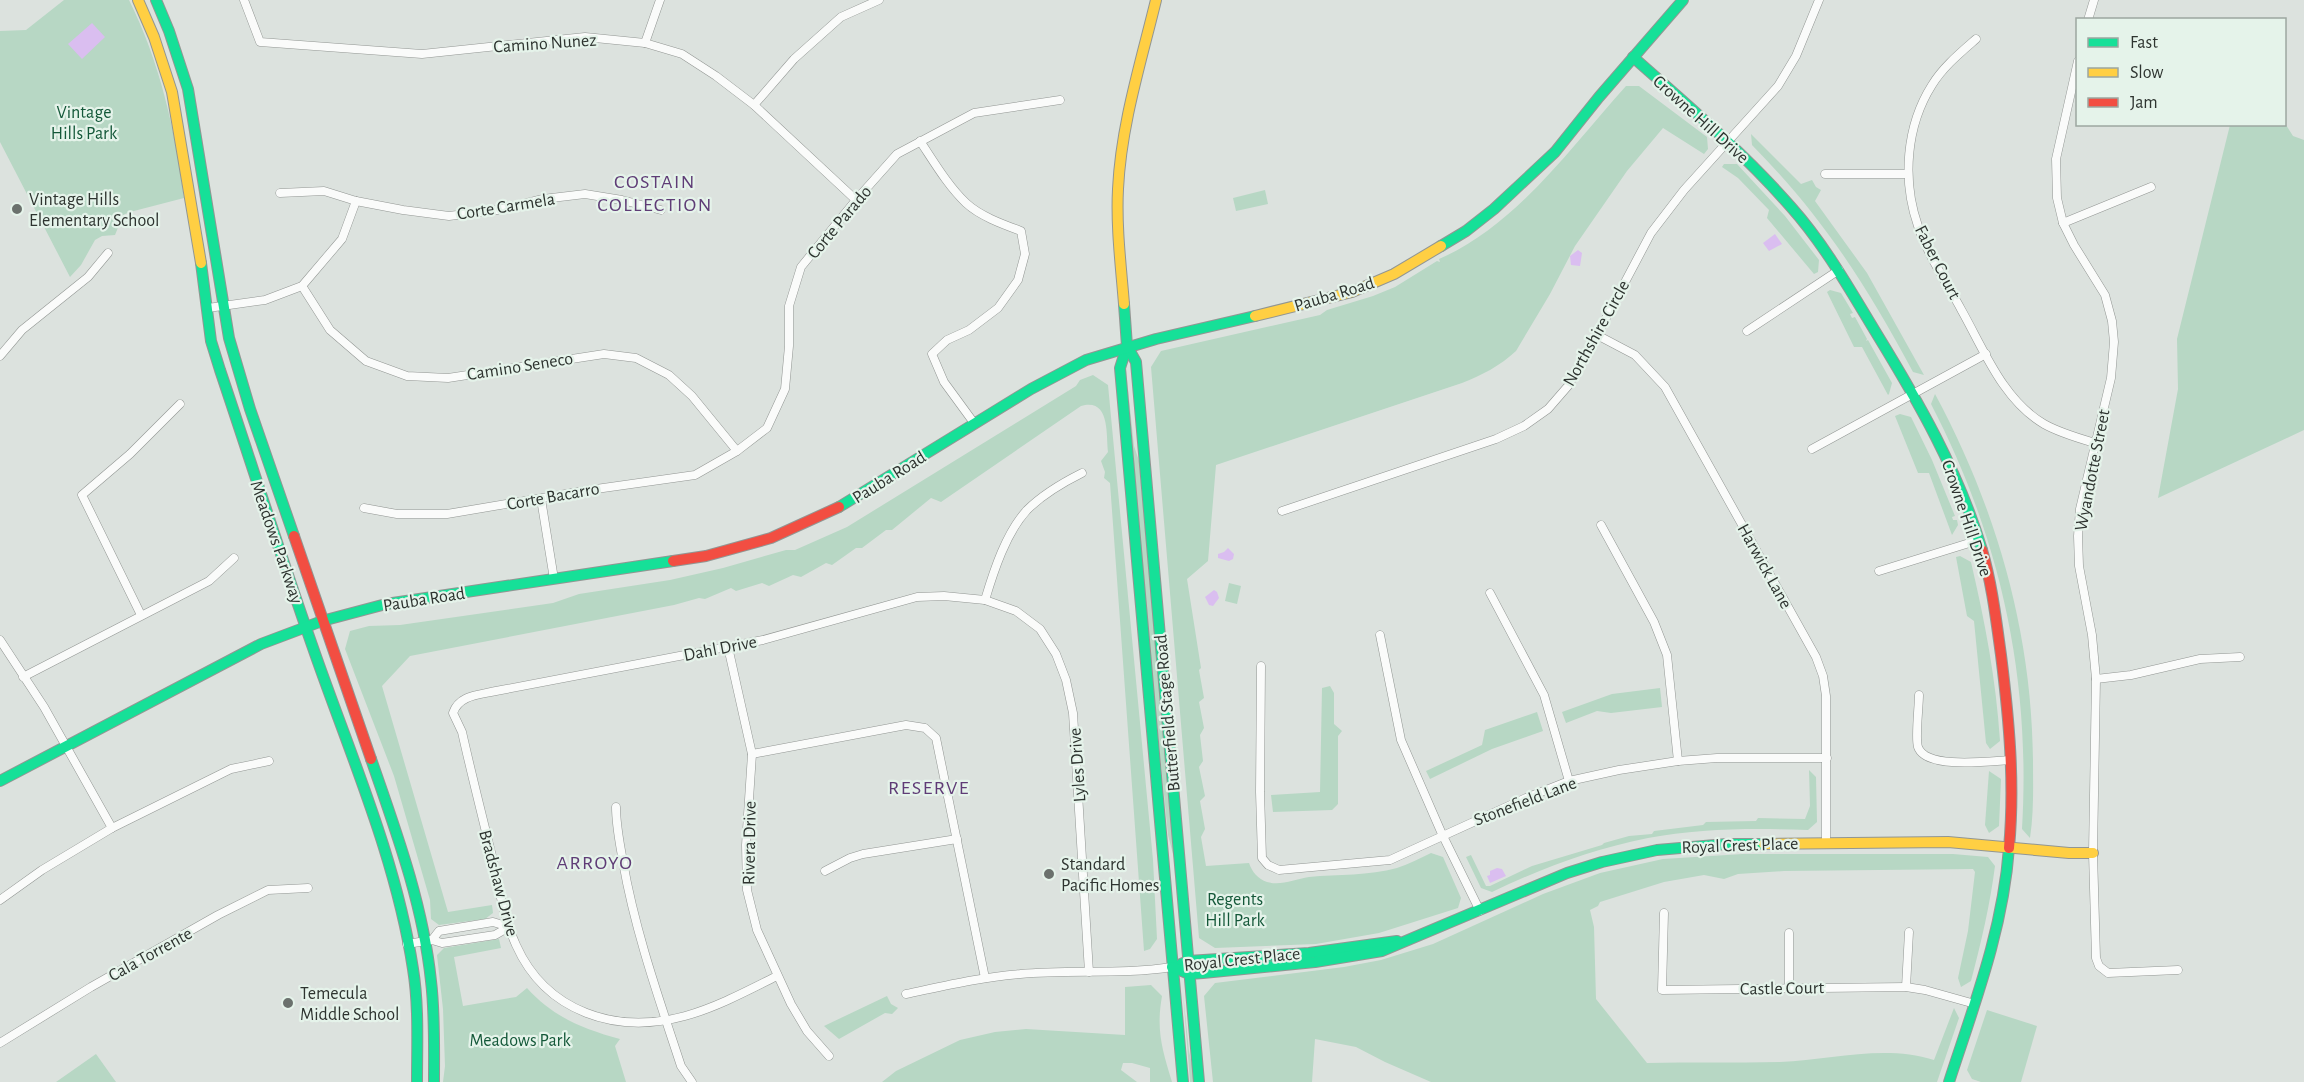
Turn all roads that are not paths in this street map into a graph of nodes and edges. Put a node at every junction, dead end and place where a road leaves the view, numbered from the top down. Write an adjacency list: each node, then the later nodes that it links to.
1 (138, 0): 31 (main road, Meadows Parkway)
2 (156, 0): 30 (main road, Meadows Parkway)
3 (244, 0): 12 (street, Camino Nunez)
4 (660, 0): 12 (street)
5 (879, 0): 16 (street)
6 (1156, 0): 34 (main road, Butterfield Stage Road)
7 (1683, 0): 13 (main road, Pauba Road)
8 (1820, 0): 18 (street, Northshire Circle)
9 (2094, 0): 10 (street)
10 (2089, 18)
11 (1976, 39): 20 (street, Faber Court)
12 (645, 43): 16 (street, Camino Nunez)
13 (1633, 57): 18 (main road, Crowne Hill Drive); 34 (main road, Pauba Road)
14 (2076, 70): 26 (street, Wyandotte Street)
15 (1060, 100): 17 (street, Corte Parado)
16 (754, 105): 23 (street, Camino Nunez)
17 (921, 141): 23 (street, Corte Parado); 39 (street)
18 (1728, 142): 28 (main road, Crowne Hill Drive); 33 (street, Northshire Circle)
19 (1825, 174): 20 (street)
20 (1908, 174): 35 (street, Faber Court)
21 (2151, 187): 26 (street)
22 (280, 193): 24 (street, Corte Carmela)
23 (856, 200): 42 (street, Corte Parado)
24 (356, 201): 25 (street, Corte Carmela); 29 (street)
25 (661, 210)
26 (2064, 223): 40 (street, Wyandotte Street)
27 (108, 253): 36 (street)
28 (1839, 270): 32 (street); 37 (main road, Crowne Hill Drive)
29 (302, 286): 30 (street); 42 (street, Camino Seneco)
30 (225, 306): 31 (street); 55 (main road, Meadows Parkway)
31 (208, 308): 56 (main road, Meadows Parkway)
32 (1747, 331)
33 (1598, 336): 46 (street, Northshire Circle); 68 (street, Harwick Lane)
34 (1127, 346): 39 (main road, Pauba Road); 92 (main road, Butterfield Stage Road); 93 (main road, Butterfield Stage Road)
35 (1986, 354): 37 (street); 40 (street, Faber Court)
36 (0, 356)
37 (1913, 394): 41 (street); 48 (main road, Crowne Hill Drive)
38 (180, 404): 54 (street)
39 (974, 423): 51 (main road, Pauba Road)
40 (2095, 443): 63 (street, Wyandotte Street)
41 (1812, 449)
42 (737, 451): 44 (street, Corte Bacarro)
43 (1082, 473): 53 (street)
44 (541, 499): 45 (street, Corte Bacarro); 51 (street)
45 (364, 508)
46 (1282, 511)
47 (1601, 525): 71 (street)
48 (1979, 540): 50 (street); 69 (main road, Crowne Hill Drive)
49 (234, 558): 54 (street)
50 (1879, 571)
51 (554, 579): 55 (main road, Pauba Road)
52 (1490, 594): 73 (street)
53 (985, 600): 59 (street, Dahl Drive); 95 (street, Lyles Drive)
54 (141, 615): 62 (street)
55 (322, 621): 56 (main road, Pauba Road); 89 (main road, Meadows Parkway)
56 (306, 626): 66 (main road, Pauba Road); 91 (main road, Meadows Parkway)
57 (1380, 635): 76 (street)
58 (0, 640): 62 (street)
59 (728, 647): 65 (street, Dahl Drive); 67 (street, Rivera Drive)
60 (2240, 657): 63 (street)
61 (1261, 666): 76 (street, Stonefield Lane)
62 (22, 677): 66 (street)
63 (2096, 679): 80 (street, Wyandotte Street)
64 (1919, 695): 69 (street)
65 (456, 705): 86 (street, Bradshaw Drive)
66 (66, 748): 72 (main road, Pauba Road); 75 (street)
67 (752, 754): 77 (street); 97 (street, Rivera Drive)
68 (1827, 758): 71 (street, Stonefield Lane); 78 (street, Harwick Lane)
69 (2012, 760): 79 (main road, Crowne Hill Drive)
70 (269, 761): 75 (street)
71 (1678, 761): 73 (street, Stonefield Lane)
72 (0, 781)
73 (1569, 781): 76 (street, Stonefield Lane)
74 (616, 807): 103 (street)
75 (111, 828): 83 (street)
76 (1443, 834): 84 (street)
77 (957, 839): 81 (street); 98 (street)
78 (1826, 842): 79 (main road, Royal Crest Place); 84 (main road, Royal Crest Place)
79 (2010, 848): 80 (main road, Royal Crest Place); 102 (main road, Crowne Hill Drive)
80 (2093, 854): 94 (street, Wyandotte Street)
81 (825, 871)
82 (308, 888): 104 (street, Cala Torrente)
83 (0, 900)
84 (1480, 911): 90 (main road, Royal Crest Place)
85 (1664, 914): 100 (street, Castle Court)
86 (509, 927): 89 (street); 89 (street); 103 (street, Bradshaw Drive)
87 (1909, 932): 99 (street)
88 (1789, 933): 100 (street)
89 (428, 941): 91 (street); 107 (main road, Meadows Parkway)
90 (1402, 941): 92 (main road, Royal Crest Place); 96 (main road, Royal Crest Place)
91 (407, 944): 106 (main road, Meadows Parkway)
92 (1188, 961): 93 (main road, Royal Crest Place); 96 (main road, Butterfield Stage Road)
93 (1172, 967): 95 (street); 96 (main road, Royal Crest Place); 109 (main road, Butterfield Stage Road)
94 (2178, 970)
95 (1089, 972): 98 (street)
96 (1189, 974): 110 (main road, Butterfield Stage Road)
97 (777, 976): 103 (street, Bradshaw Drive); 105 (street, Rivera Drive)
98 (985, 978): 101 (street)
99 (1906, 987): 100 (street, Castle Court); 102 (street, Castle Court)
100 (1789, 988)
101 (906, 994)
102 (1975, 1004): 111 (main road, Crowne Hill Drive)
103 (666, 1019): 108 (street)
104 (0, 1043)
105 (829, 1056)
106 (417, 1082)
107 (434, 1082)
108 (692, 1082)
109 (1183, 1082)
110 (1199, 1082)
111 (1949, 1082)

